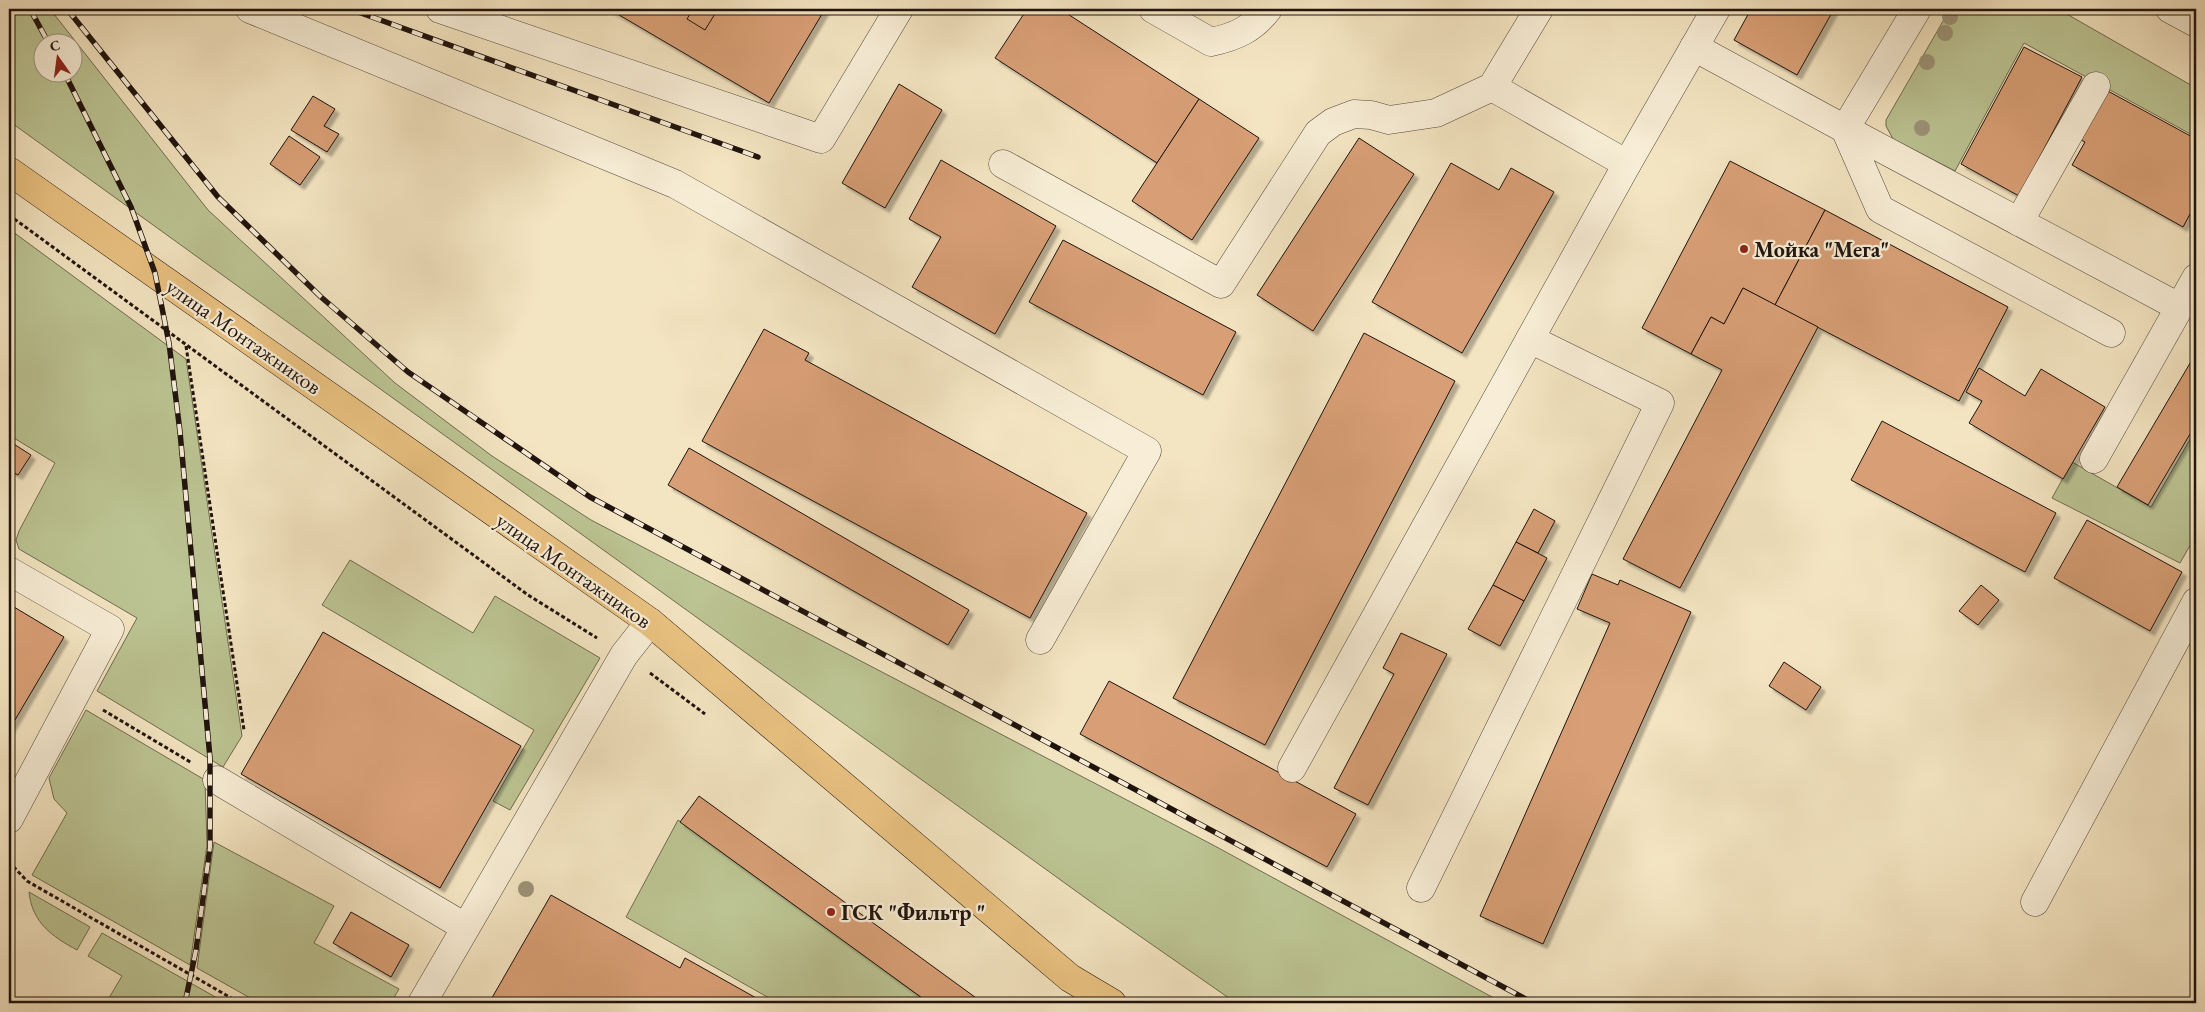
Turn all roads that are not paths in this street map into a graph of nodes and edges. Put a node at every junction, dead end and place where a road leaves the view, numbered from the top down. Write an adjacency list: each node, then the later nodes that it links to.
1 (250, 9): 27 (lane)
2 (440, 9): 3 (lane)
3 (899, 9)
4 (1153, 9): 5 (lane)
5 (1268, 9)
6 (1539, 9): 13 (lane)
7 (1716, 9): 11 (lane)
8 (1917, 9): 14 (lane)
9 (2170, 9): 10 (lane)
10 (2196, 23)
11 (1694, 47): 14 (lane); 16 (lane)
12 (2096, 86): 18 (lane)
13 (1492, 87): 15 (lane); 16 (lane)
14 (1845, 129): 18 (lane); 21 (lane)
15 (1003, 164)
16 (1627, 164): 22 (lane)
17 (9, 171): 26 (main road, улица Монтажников)
18 (2019, 222): 20 (lane)
19 (2196, 278): 20 (lane)
20 (2179, 307): 23 (lane)
21 (2111, 333)
22 (1530, 339): 28 (lane); 31 (lane)
23 (2094, 459)
24 (9, 571): 30 (lane)
25 (2196, 602): 32 (lane)
26 (650, 622): 33 (lane); 35 (main road, улица Монтажников)
27 (1040, 640)
28 (1292, 768)
29 (217, 780): 33 (lane)
30 (9, 819)
31 (1421, 888)
32 (2035, 902)
33 (465, 927): 34 (lane)
34 (422, 1003)
35 (1112, 1003)

